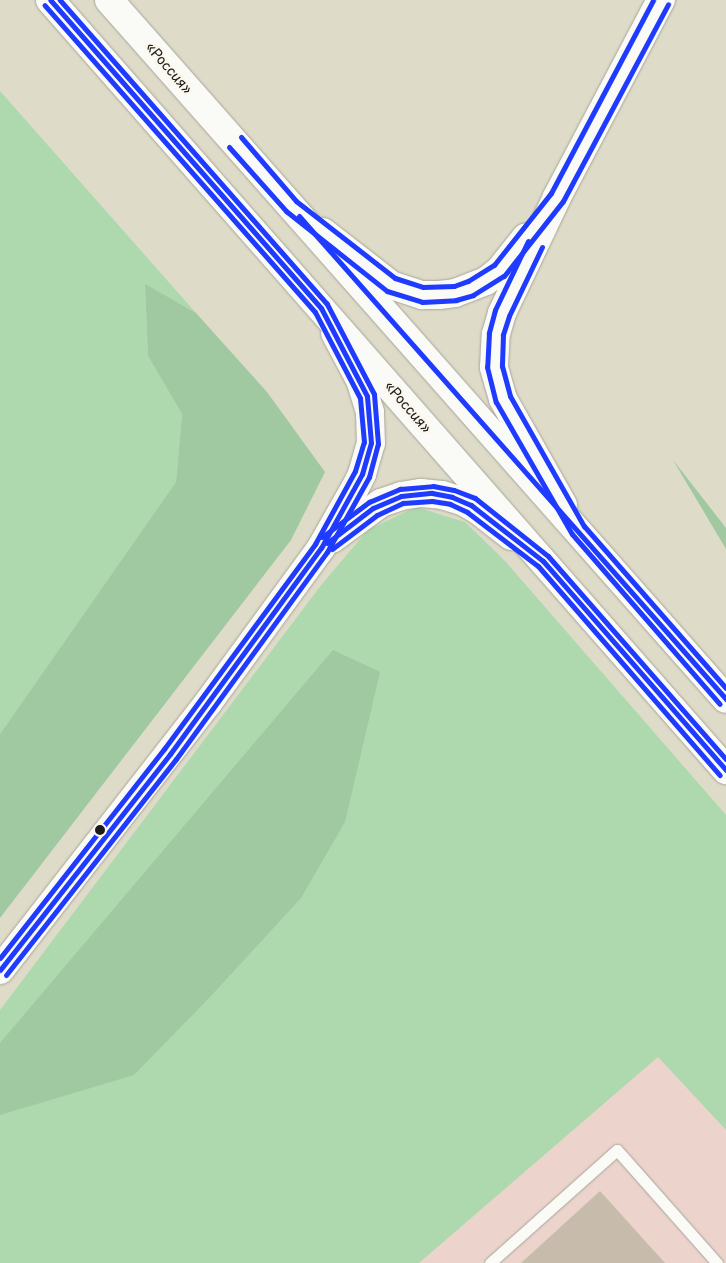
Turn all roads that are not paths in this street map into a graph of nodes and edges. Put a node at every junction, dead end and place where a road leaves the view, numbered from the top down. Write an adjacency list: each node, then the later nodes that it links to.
1 (50, 0): 6 (main road, «Россия»)
2 (109, 0): 5 (main road, «Россия»)
3 (662, 0): 4 (main road)
4 (557, 197): 5 (main road); 7 (main road)
5 (291, 206): 7 (main road, «Россия»)
6 (321, 308): 8 (main road); 9 (main road, «Россия»)
7 (578, 530): 10 (main road, «Россия»)
8 (321, 548): 9 (main road); 12 (main road)
9 (543, 561): 11 (main road, «Россия»)
10 (726, 699)
11 (726, 770)
12 (0, 970)
13 (490, 1263): 14 (lane)
14 (717, 1263)

